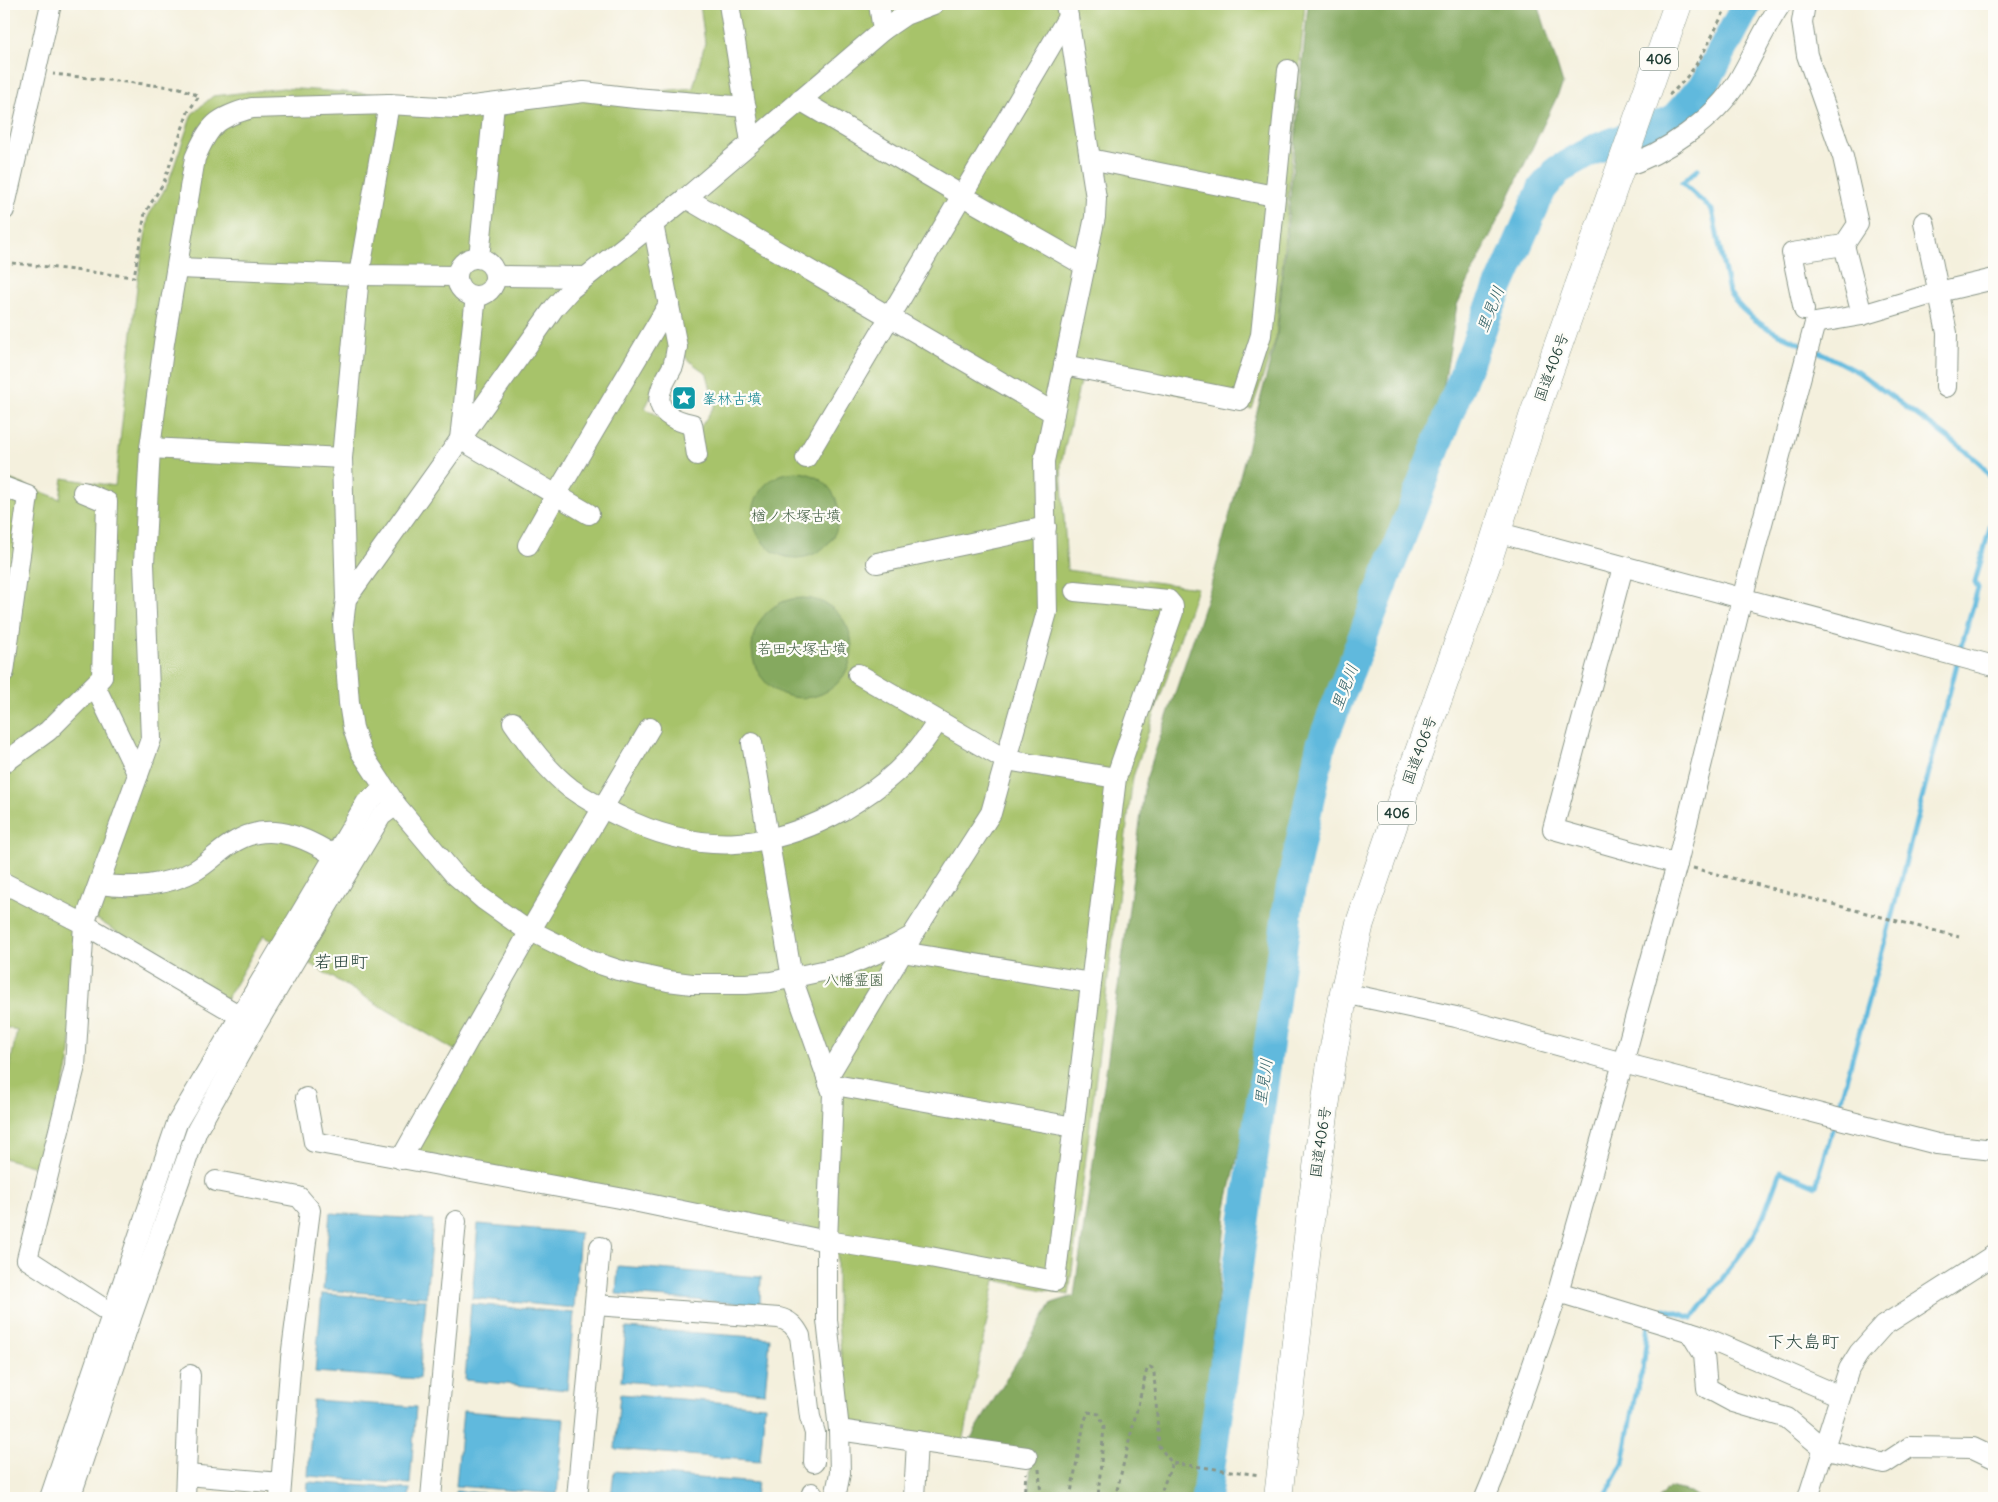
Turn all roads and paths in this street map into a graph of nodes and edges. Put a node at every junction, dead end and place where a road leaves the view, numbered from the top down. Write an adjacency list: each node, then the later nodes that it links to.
1 (51, 4): 12 (street)
2 (729, 4): 16 (street)
3 (879, 4): 10 (street)
4 (934, 4): 10 (street)
5 (1678, 4): 17 (highway, 406)
6 (1728, 4): 17 (path)
7 (1805, 4): 27 (street)
8 (1773, 6): 20 (street)
9 (1067, 10): 19 (street); 21 (street)
10 (883, 30): 13 (street)
11 (1288, 70): 22 (street)
12 (35, 73): 24 (street); 29 (path)
13 (800, 100): 18 (street); 21 (street)
14 (389, 104): 15 (street); 31 (street); 32 (street)
15 (494, 104): 16 (street); 28 (street)
16 (746, 107): 18 (street)
17 (1643, 107): 20 (highway, 国道406号 / 406)
18 (751, 142): 23 (street)
19 (1090, 159): 22 (street); 30 (street)
20 (1624, 161): 56 (highway, 国道406号 / 406)
21 (961, 195): 30 (street); 42 (street)
22 (1274, 196): 43 (street)
23 (686, 198): 26 (street); 42 (street)
24 (4, 210)
25 (1924, 222): 37 (street)
26 (653, 224): 35 (street); 39 (street)
27 (1844, 245): 40 (street); 41 (street)
28 (479, 258): 33 (street); 34 (street)
29 (4, 262)
30 (1084, 265): 43 (street)
31 (178, 268): 32 (street); 47 (street)
32 (359, 274): 33 (street); 49 (street)
33 (457, 276): 38 (street)
34 (495, 276): 35 (street); 38 (street)
35 (586, 277): 46 (street)
36 (1994, 279): 37 (street)
37 (1940, 292): 41 (street); 44 (street)
38 (476, 296): 46 (street)
39 (669, 304): 48 (street); 53 (street)
40 (1804, 310)
41 (1862, 315): 62 (street)
42 (889, 317): 45 (street); 50 (street)
43 (1064, 365): 45 (street)
44 (1946, 387)
45 (1054, 413): 55 (street)
46 (460, 439): 53 (street); 61 (street)
47 (150, 448): 49 (street); 73 (street)
48 (697, 455)
49 (342, 458): 61 (street)
50 (806, 458)
51 (4, 486): 64 (street)
52 (82, 492): 66 (street)
53 (556, 495): 54 (street); 57 (street)
54 (589, 514)
55 (1046, 526): 58 (street); 71 (street)
56 (1496, 532): 59 (street); 88 (highway, 国道406号 / 406)
57 (528, 545)
58 (877, 563)
59 (1623, 567): 62 (street); 79 (street)
60 (1075, 591): 74 (street)
61 (346, 599): 75 (street)
62 (1742, 599): 63 (street); 79 (street)
63 (1994, 666)
64 (4, 672)
65 (858, 674): 67 (street)
66 (95, 686): 72 (street); 73 (street)
67 (938, 721): 71 (street); 77 (street)
68 (513, 722): 76 (street)
69 (650, 728): 76 (street)
70 (752, 743): 77 (street)
71 (1006, 760): 74 (street); 85 (street)
72 (4, 763)
73 (138, 775): 81 (street)
74 (1116, 778): 87 (street)
75 (390, 797): 78 (street); 83 (street)
76 (602, 808): 77 (street); 83 (street)
77 (768, 840): 86 (street)
78 (343, 862): 81 (street); 89 (street)
79 (1678, 864): 84 (path); 90 (street)
80 (4, 883): 82 (street)
81 (99, 884): 82 (street)
82 (84, 924): 89 (street); 103 (street)
83 (530, 931): 86 (street); 95 (street)
84 (1959, 937)
85 (907, 944): 86 (street); 87 (street); 91 (street)
86 (792, 978): 91 (street)
87 (1091, 983): 93 (street)
88 (1344, 993): 90 (street); 130 (highway, 国道406号 / 406)
89 (248, 1020): 103 (street)
90 (1623, 1062): 94 (street); 101 (street)
91 (828, 1081): 93 (street); 98 (street)
92 (306, 1098): 95 (street)
93 (1074, 1127): 98 (street)
94 (1994, 1150)
95 (401, 1158): 98 (street)
96 (216, 1180): 116 (street)
97 (456, 1221): 120 (street)
98 (827, 1242): 107 (street)
99 (600, 1247): 102 (street)
100 (1991, 1263): 106 (street)
101 (1558, 1292): 104 (street); 131 (street)
102 (595, 1306): 112 (street); 121 (street)
103 (121, 1317): 117 (street); 118 (street)
104 (1690, 1332): 106 (street); 109 (street)
105 (190, 1376): 115 (street)
106 (1840, 1396): 109 (street)
107 (839, 1430): 108 (street); 122 (street)
108 (916, 1441): 110 (street); 123 (street)
109 (1824, 1449): 111 (street); 132 (street)
110 (1027, 1457): 124 (path); 125 (path)
111 (1994, 1458)
112 (814, 1462)
113 (1172, 1463): 114 (path); 128 (path); 129 (path)
114 (1237, 1471)
115 (187, 1475): 116 (street); 119 (street)
116 (281, 1491)
117 (50, 1498)
118 (70, 1498)
119 (185, 1498)
120 (431, 1498)
121 (577, 1498)
122 (835, 1498)
123 (914, 1498)
124 (1024, 1498)
125 (1041, 1498)
126 (1070, 1498): 127 (path)
127 (1098, 1498)
128 (1115, 1498)
129 (1159, 1498)
130 (1278, 1498)
131 (1485, 1498)
132 (1808, 1498)

